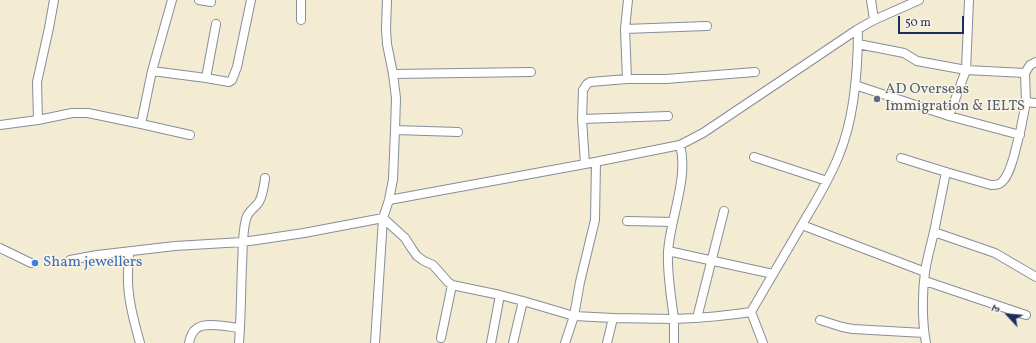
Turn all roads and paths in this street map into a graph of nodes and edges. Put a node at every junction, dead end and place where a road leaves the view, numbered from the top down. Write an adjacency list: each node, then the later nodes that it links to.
1 (54, 0): 34 (street)
2 (172, 0): 21 (street)
3 (199, 0): 11 (street)
4 (251, 0): 26 (street)
5 (301, 0): 12 (street)
6 (387, 0): 25 (street)
7 (628, 0): 16 (street)
8 (871, 0): 13 (street)
9 (918, 0): 13 (street)
10 (969, 0): 20 (street)
11 (211, 2)
12 (300, 20)
13 (874, 20): 17 (street)
14 (216, 24): 26 (street)
15 (707, 26): 16 (street)
16 (625, 28): 27 (street)
17 (858, 29): 18 (street); 41 (street)
18 (858, 44): 20 (street); 28 (street)
19 (1036, 62): 24 (street)
20 (966, 70): 24 (street); 32 (street)
21 (152, 72): 26 (street); 35 (street)
22 (531, 72): 25 (street)
23 (755, 72): 27 (street)
24 (1025, 73): 29 (street)
25 (393, 74): 37 (street)
26 (206, 78)
27 (627, 79): 33 (street)
28 (855, 85): 32 (street); 48 (street)
29 (1026, 102): 30 (street); 40 (street)
30 (1036, 103)
31 (668, 116): 33 (street)
32 (949, 116): 40 (street)
33 (582, 119): 45 (street)
34 (38, 120): 35 (street); 36 (street)
35 (141, 124): 39 (street)
36 (0, 125)
37 (395, 130): 38 (street); 49 (street)
38 (458, 132)
39 (190, 135)
40 (1020, 135): 46 (street)
41 (680, 145): 44 (street); 53 (street)
42 (754, 156): 48 (street)
43 (901, 158): 46 (street)
44 (596, 162): 45 (street); 72 (street)
45 (585, 164): 49 (street)
46 (946, 172): 55 (street)
47 (265, 178): 56 (street)
48 (827, 181): 54 (street)
49 (389, 200): 51 (street)
50 (724, 211): 61 (street)
51 (383, 218): 56 (street); 67 (street); 83 (street)
52 (627, 221): 53 (street)
53 (673, 222): 58 (street)
54 (802, 224): 63 (street); 64 (street)
55 (934, 232): 63 (street); 65 (street)
56 (243, 242): 59 (street); 77 (street)
57 (0, 248): 62 (street)
58 (668, 251): 61 (street); 75 (street)
59 (129, 252): 60 (street); 80 (street)
60 (70, 260)
61 (712, 260): 64 (street); 74 (street)
62 (31, 263)
63 (925, 272): 66 (street)
64 (773, 274): 70 (street)
65 (1036, 277)
66 (925, 281): 71 (street); 78 (street)
67 (452, 285): 68 (street); 79 (street)
68 (500, 295): 69 (street); 84 (street)
69 (523, 301): 72 (street); 85 (street)
70 (751, 312): 74 (street); 89 (street)
71 (1026, 315)
72 (574, 316): 73 (street); 86 (street)
73 (613, 318): 75 (street); 87 (street)
74 (697, 318): 75 (street)
75 (674, 319): 88 (street)
76 (820, 320): 78 (street)
77 (240, 328): 81 (street); 82 (street)
78 (924, 333): 90 (street)
79 (441, 338)
80 (140, 343)
81 (189, 343)
82 (239, 343)
83 (375, 343)
84 (491, 343)
85 (513, 343)
86 (565, 343)
87 (607, 343)
88 (674, 343)
89 (763, 343)
90 (926, 343)

